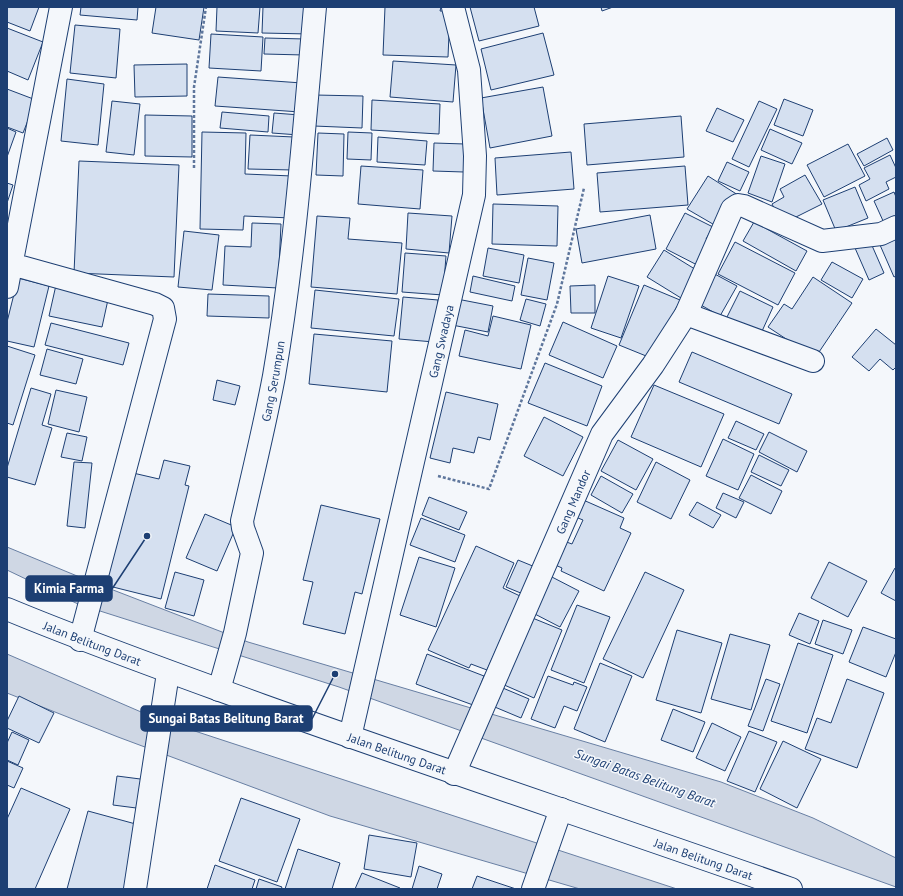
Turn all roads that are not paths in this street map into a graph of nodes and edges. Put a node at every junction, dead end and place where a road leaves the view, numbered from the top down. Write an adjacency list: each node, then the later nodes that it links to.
1 (61, 7): 5 (street)
2 (314, 7): 11 (street, Gang Serumpun)
3 (453, 7): 12 (street, Gang Swadaya)
4 (896, 228): 6 (street, Gang Mandor)
5 (9, 276): 9 (street)
6 (686, 314): 7 (street); 13 (street, Gang Mandor)
7 (813, 361)
8 (7, 609): 9 (street, Jalan Belitung Darat)
9 (80, 640): 10 (street, Jalan Belitung Darat)
10 (168, 673): 11 (street, Jalan Belitung Darat); 15 (street)
11 (219, 690): 12 (street, Jalan Belitung Darat)
12 (350, 737): 13 (street, Jalan Belitung Darat)
13 (454, 774): 14 (street, Jalan Belitung Darat)
14 (561, 809): 16 (street); 17 (street, Jalan Belitung Darat)
15 (135, 889)
16 (533, 889)
17 (791, 889)

